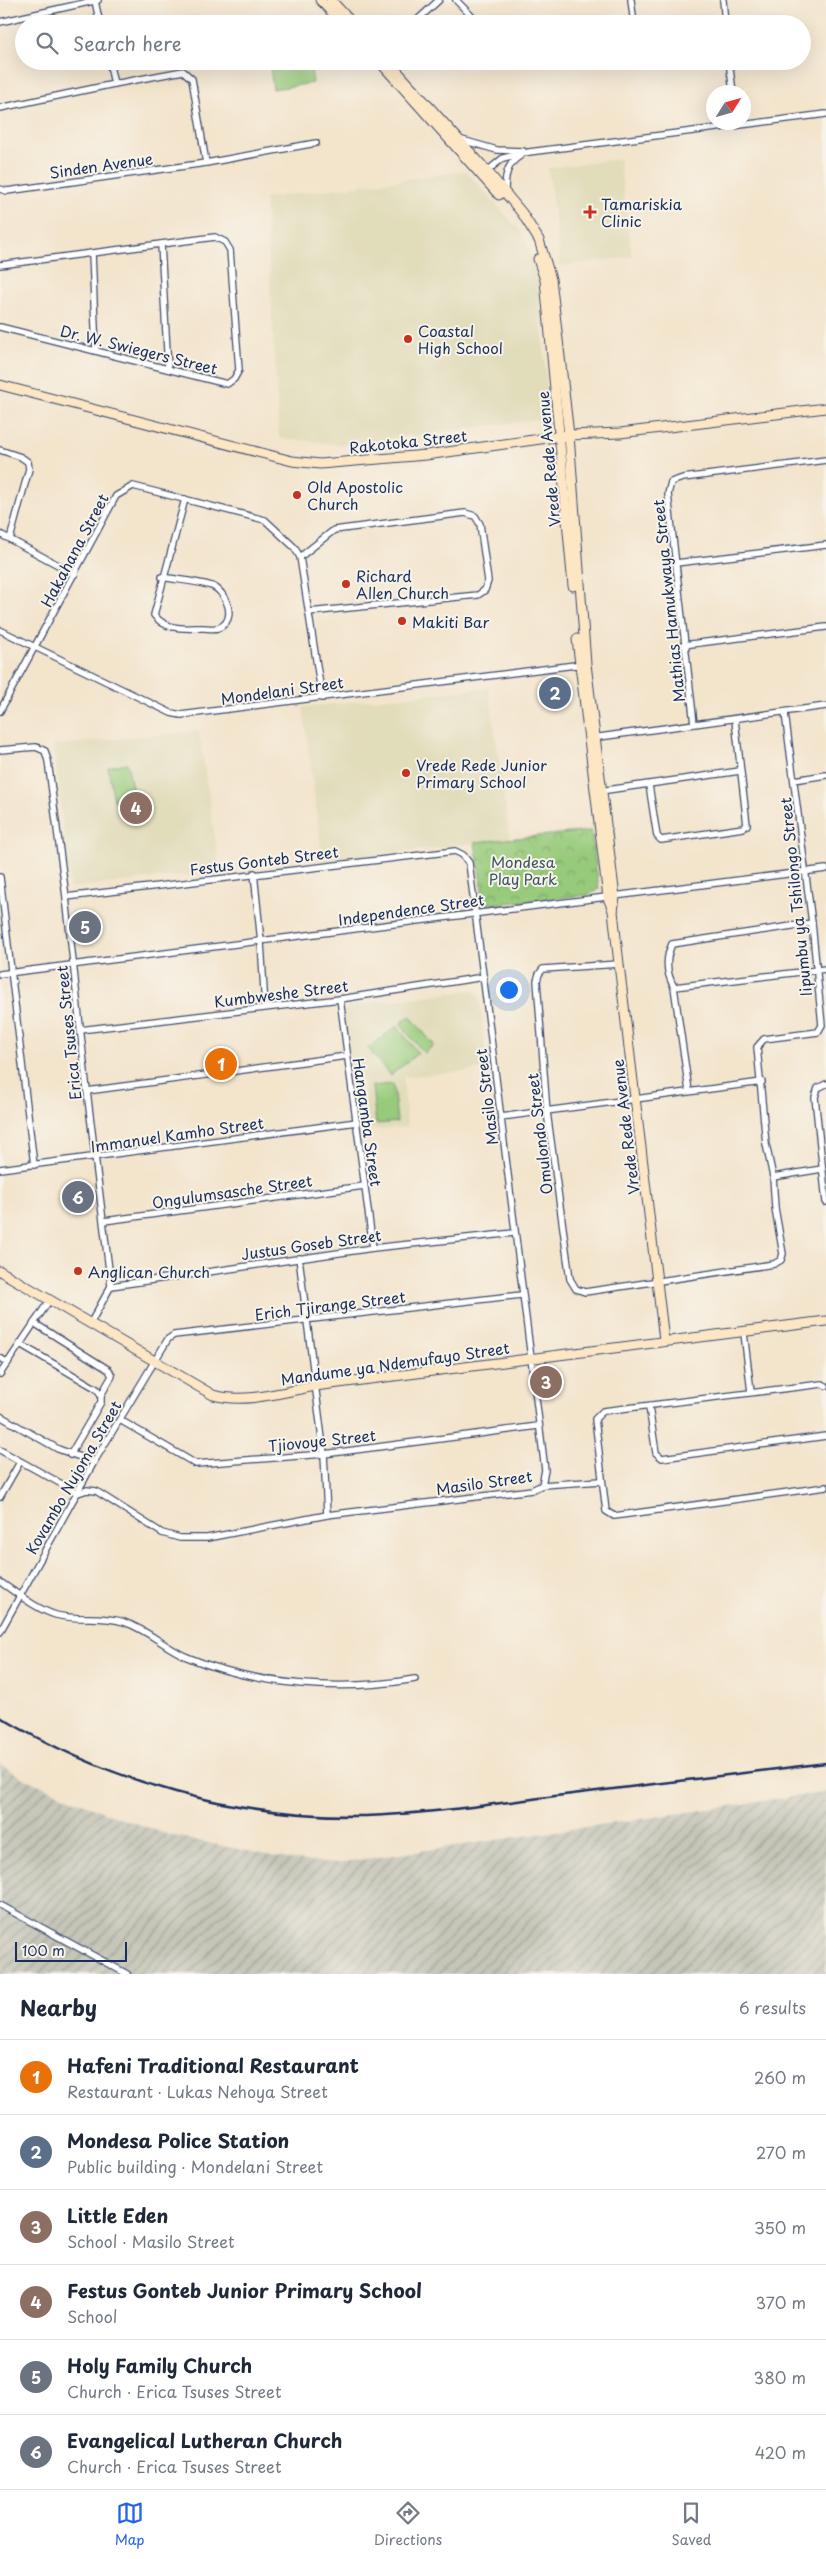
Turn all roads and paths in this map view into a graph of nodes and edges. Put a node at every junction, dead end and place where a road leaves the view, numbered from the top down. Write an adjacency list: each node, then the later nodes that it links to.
1 (96, 0): 8 (street); 9 (street)
2 (320, 0): 10 (street)
3 (331, 0): 11 (street)
4 (439, 0): 12 (street)
5 (456, 0): 13 (street)
6 (631, 0): 14 (street)
7 (722, 0): 15 (street)
8 (31, 15)
9 (98, 15)
10 (334, 15)
11 (345, 15)
12 (422, 15)
13 (470, 15)
14 (633, 15)
15 (724, 15)
16 (15, 19): 17 (street)
17 (0, 22)
18 (111, 70): 22 (street)
19 (388, 70): 32 (street, Vrede Rede Avenue)
20 (396, 70): 28 (street, Vrede Rede Avenue)
21 (730, 70): 23 (street)
22 (114, 84): 24 (street); 31 (street)
23 (732, 85)
24 (0, 108)
25 (826, 114): 26 (street)
26 (751, 123)
27 (706, 128): 30 (street)
28 (457, 138): 30 (street); 32 (street, Vrede Rede Avenue)
29 (316, 143): 31 (street, Sinden Avenue)
30 (529, 152): 32 (street); 34 (street)
31 (206, 163): 33 (street, Sinden Avenue)
32 (485, 173): 34 (street, Vrede Rede Avenue); 43 (street, Vrede Rede Avenue)
33 (0, 189)
34 (505, 193): 43 (street, Vrede Rede Avenue)
35 (161, 244): 36 (street, Dr. W. Swiegers Street); 40 (street); 40 (street, Dr. W. Swiegers Street)
36 (92, 253): 37 (street, Dr. W. Swiegers Street); 39 (street)
37 (0, 266)
38 (0, 326): 39 (street, Dr. W. Swiegers Street)
39 (96, 351): 40 (street, Dr. W. Swiegers Street)
40 (168, 369)
41 (0, 385): 43 (street, Rakotoka Street)
42 (826, 408): 43 (street, Rakotoka Street)
43 (565, 436): 59 (street, Vrede Rede Avenue)
44 (0, 450): 48 (street)
45 (826, 460): 51 (street, Mathias Hamukwaya Street)
46 (185, 499): 50 (street, Hakahana Street); 52 (street, Hakahana Street); 53 (street)
47 (0, 534): 48 (street)
48 (10, 539): 52 (street)
49 (826, 545): 51 (street)
50 (300, 557): 54 (street); 54 (street)
51 (676, 563): 57 (street, Mathias Hamukwaya Street)
52 (75, 574): 58 (street, Hakahana Street)
53 (162, 577): 53 (street)
54 (309, 612): 60 (street)
55 (826, 627): 57 (street)
56 (0, 630): 58 (street, Mondelani Street)
57 (683, 645): 65 (street, Mathias Hamukwaya Street)
58 (36, 648): 60 (street, Mondelani Street); 62 (street, Hakahana Street)
59 (582, 664): 60 (street, Mondelani Street); 66 (street, Vrede Rede Avenue)
60 (322, 698)
61 (826, 706): 63 (street)
62 (0, 711)
63 (785, 713): 64 (street); 70 (street, Iipumbu ya Tshilongo Street)
64 (735, 720): 65 (street); 68 (street)
65 (694, 724): 66 (street)
66 (591, 738): 72 (street, Vrede Rede Avenue)
67 (0, 750): 78 (street, Erica Tsuses Street)
68 (740, 771): 71 (street); 71 (street)
69 (826, 775): 70 (street)
70 (794, 780): 75 (street, Iipumbu ya Tshilongo Street)
71 (649, 785): 72 (street)
72 (599, 791): 79 (street, Vrede Rede Avenue)
73 (463, 855): 76 (street, Festus Gonteb Street); 80 (street, Masilo Street)
74 (826, 869): 75 (street, Independence Street)
75 (805, 872): 79 (street, Independence Street); 81 (street, Iipumbu ya Tshilongo Street)
76 (254, 873): 78 (street, Festus Gonteb Street); 82 (street)
77 (0, 877): 87 (street)
78 (66, 897): 83 (street, Erica Tsuses Street)
79 (611, 898): 80 (street, Independence Street); 84 (street, Vrede Rede Avenue)
80 (475, 913): 82 (street, Independence Street); 89 (street, Masilo Street)
81 (812, 923): 86 (street, Iipumbu ya Tshilongo Street); 90 (street)
82 (262, 942): 83 (street, Independence Street); 92 (street)
83 (74, 964): 87 (street, Independence Street); 93 (street, Erica Tsuses Street)
84 (619, 964): 99 (street, Vrede Rede Avenue); 100 (street, Omulondo Street)
85 (826, 968): 86 (street)
86 (815, 970): 90 (street); 95 (street, Iipumbu ya Tshilongo Street)
87 (12, 972): 88 (street, Independence Street); 104 (street)
88 (0, 974)
89 (484, 977): 91 (street, Kumbweshe Street); 101 (street, Masilo Street)
90 (674, 987): 98 (street)
91 (340, 999): 92 (street, Kumbweshe Street); 94 (street, Hangamba Street)
92 (265, 1007): 93 (street, Kumbweshe Street)
93 (80, 1030): 97 (street, Erica Tsuses Street)
94 (347, 1056): 97 (street); 102 (street, Hangamba Street)
95 (762, 1082): 98 (street); 107 (street, Iipumbu ya Tshilongo Street)
96 (826, 1084): 106 (street)
97 (87, 1091): 103 (street, Erica Tsuses Street)
98 (689, 1091): 99 (street)
99 (636, 1098): 100 (street); 115 (street, Vrede Rede Avenue)
100 (547, 1112): 101 (street); 115 (street, Omulondo Street)
101 (501, 1117): 111 (street, Masilo Street)
102 (357, 1122): 103 (street, Immanuel Kamho Street); 108 (street, Hangamba Street)
103 (96, 1157): 104 (street, Immanuel Kamho Street); 110 (street, Erica Tsuses Street)
104 (34, 1164): 105 (street, Immanuel Kamho Street)
105 (0, 1169)
106 (822, 1169): 107 (street); 109 (street)
107 (774, 1177): 115 (street, Iipumbu ya Tshilongo Street)
108 (364, 1186): 110 (street, Ongulumsasche Street); 112 (street, Hangamba Street)
109 (826, 1202)
110 (104, 1221): 116 (street, Erica Tsuses Street)
111 (514, 1233): 112 (street, Justus Goseb Street); 117 (street, Masilo Street)
112 (373, 1248): 113 (street, Justus Goseb Street)
113 (299, 1258): 116 (street, Justus Goseb Street); 119 (street)
114 (0, 1271): 118 (street, Mandume ya Ndemufayo Street)
115 (658, 1280): 124 (street, Vrede Rede Avenue)
116 (111, 1286): 122 (street)
117 (522, 1295): 119 (street, Erich Tjirange Street); 127 (street, Masilo Street)
118 (48, 1300): 121 (street); 122 (street, Mandume ya Ndemufayo Street)
119 (308, 1321): 128 (street, Erich Tjirange Street); 131 (street)
120 (826, 1321): 123 (street, Mandume ya Ndemufayo Street)
121 (34, 1323): 125 (street); 134 (street)
122 (90, 1324): 128 (street, Mandume ya Ndemufayo Street)
123 (744, 1333): 124 (street, Mandume ya Ndemufayo Street); 133 (street)
124 (664, 1340): 127 (street, Mandume ya Ndemufayo Street)
125 (20, 1344): 129 (street); 134 (street)
126 (0, 1358): 129 (street)
127 (530, 1358): 131 (street, Mandume ya Ndemufayo Street); 138 (street, Masilo Street)
128 (155, 1361): 131 (street, Mandume ya Ndemufayo Street); 137 (street, Kovambo Nujoma Street)
129 (8, 1363): 130 (street)
130 (0, 1374)
131 (315, 1386): 141 (street)
132 (826, 1386): 133 (street)
133 (752, 1392): 135 (street)
134 (101, 1395): 142 (street)
135 (649, 1407): 139 (street); 145 (street)
136 (0, 1416): 142 (street)
137 (120, 1420): 141 (street, Tjiovoye Street); 144 (street, Kovambo Nujoma Street)
138 (538, 1426): 141 (street, Tjiovoye Street); 146 (street, Masilo Street)
139 (826, 1436)
140 (0, 1450): 143 (street, Masilo Street)
141 (324, 1454): 150 (street)
142 (70, 1455): 144 (street)
143 (20, 1462): 148 (street, Masilo Street); 149 (street)
144 (94, 1462): 148 (street, Kovambo Nujoma Street)
145 (601, 1481): 146 (street); 147 (street)
146 (542, 1486): 150 (street, Masilo Street)
147 (826, 1487)
148 (78, 1493): 150 (street, Masilo Street); 152 (street, Kovambo Nujoma Street)
149 (0, 1497)
150 (327, 1514)
151 (0, 1582): 152 (street)
152 (19, 1594): 153 (street, Kovambo Nujoma Street); 154 (street)
153 (0, 1632)
154 (415, 1679)
155 (0, 1905): 156 (street)
156 (127, 1974)

